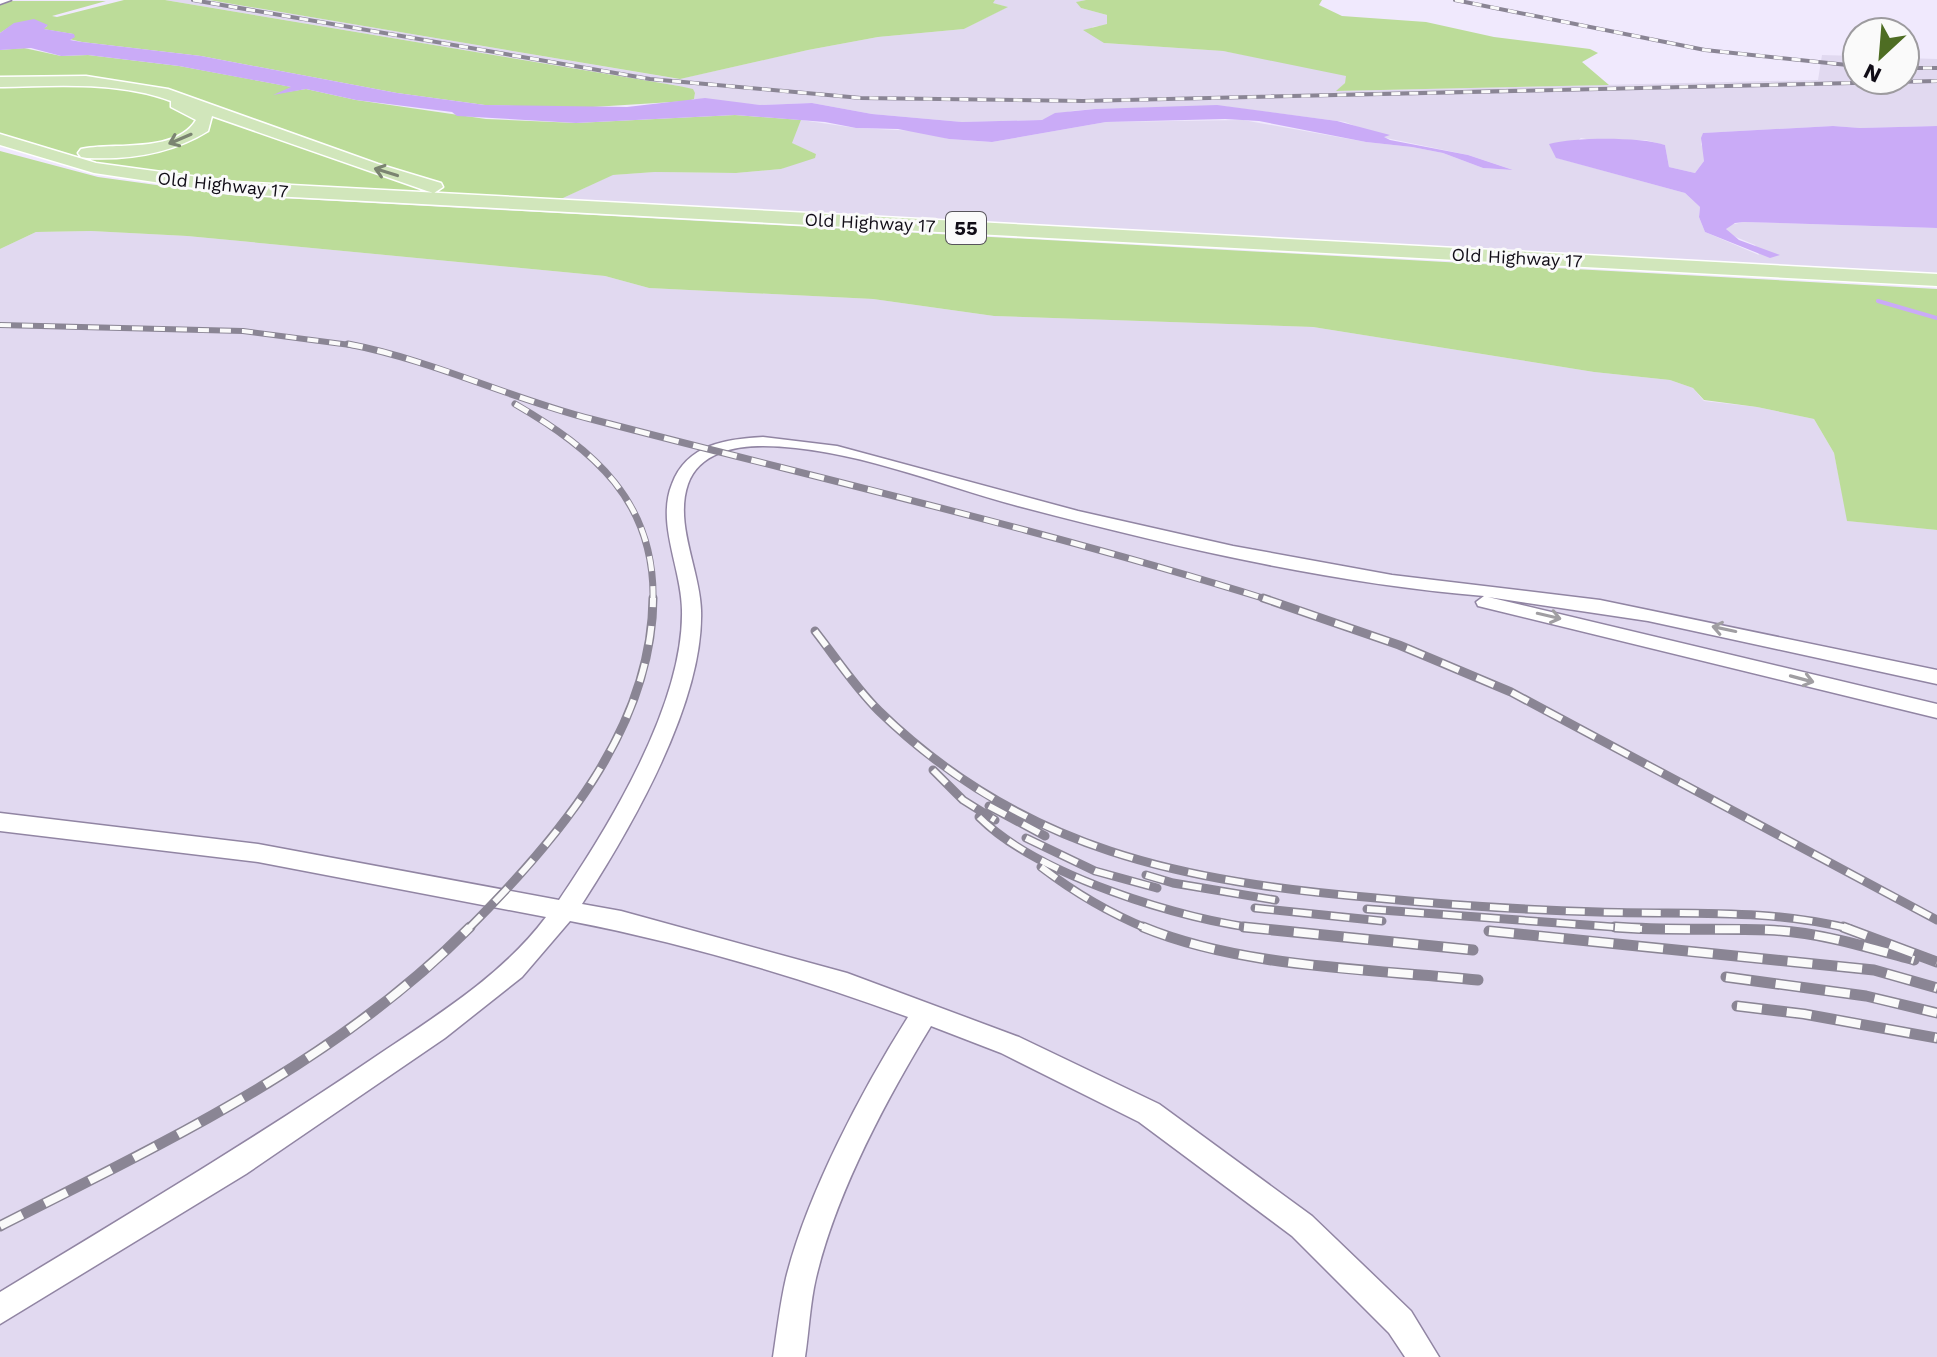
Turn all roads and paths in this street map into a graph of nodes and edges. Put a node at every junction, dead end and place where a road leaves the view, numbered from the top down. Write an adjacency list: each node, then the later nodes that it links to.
1 (6, 0): 2 (street)
2 (0, 1)
3 (0, 83): 4 (main road, one-way to 4); 5 (main road, one-way to 3)
4 (3, 147): 5 (main road, Old Highway 17 / 55); 7 (main road, Old Highway 17 / 55)
5 (544, 205): 6 (main road, Old Highway 17 / 55)
6 (1937, 280)
7 (1937, 288)
8 (1393, 581): 9 (street, one-way to 8); 10 (street, one-way to 10); 12 (street)
9 (1937, 677)
10 (1937, 711)
11 (0, 822): 12 (street)
12 (563, 910): 13 (street); 14 (street)
13 (925, 1012): 15 (street); 16 (street)
14 (0, 1309)
15 (789, 1357)
16 (1423, 1357)

